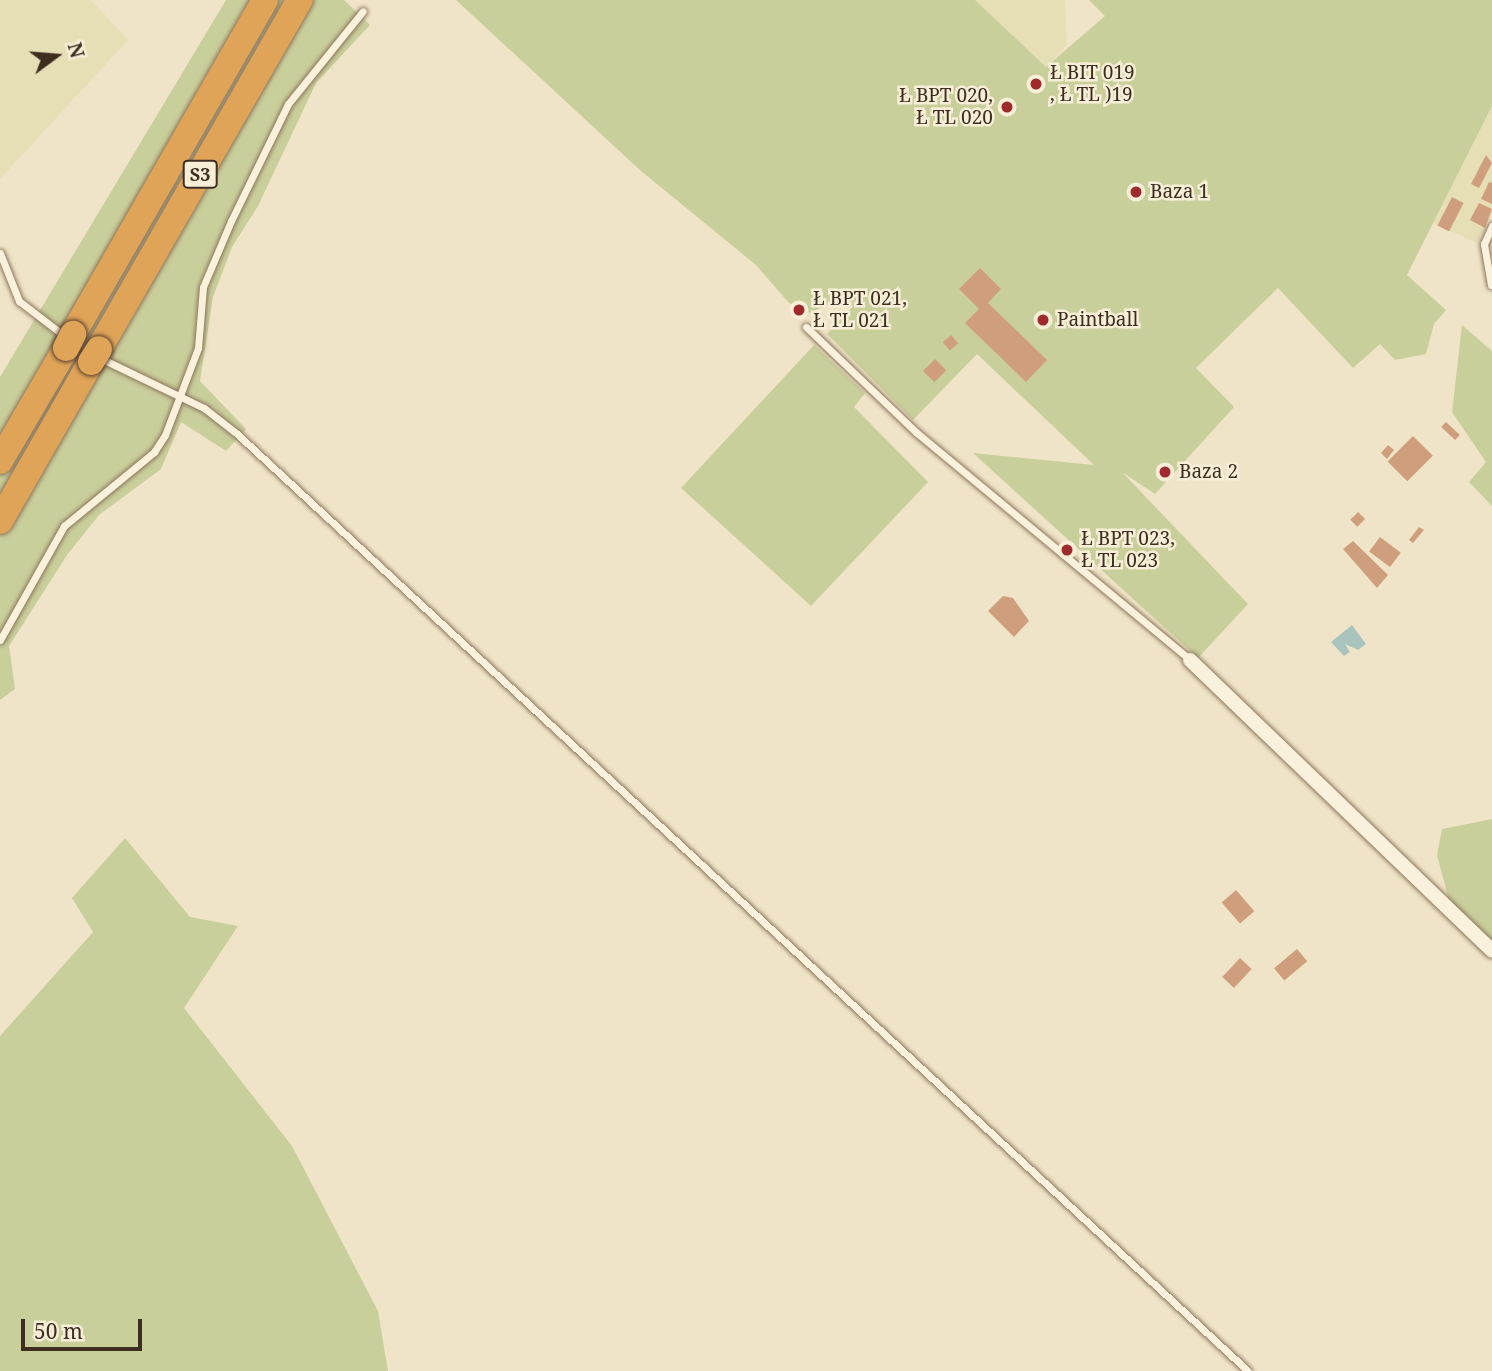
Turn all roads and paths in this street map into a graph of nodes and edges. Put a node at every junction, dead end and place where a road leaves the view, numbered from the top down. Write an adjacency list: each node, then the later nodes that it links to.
1 (265, 0): 6 (highway, S3)
2 (271, 0): 6 (lane)
3 (293, 0): 7 (lane)
4 (300, 0): 7 (highway, S3)
5 (363, 11): 12 (lane)
6 (243, 38): 13 (highway, S3)
7 (271, 52): 14 (highway, S3)
8 (1492, 226): 10 (lane)
9 (0, 253): 12 (lane)
10 (1491, 285)
11 (806, 327): 16 (lane)
12 (181, 400): 15 (lane); 18 (lane)
13 (0, 461)
14 (0, 521)
15 (0, 640)
16 (1190, 660): 17 (street)
17 (1492, 951)
18 (1248, 1371)

